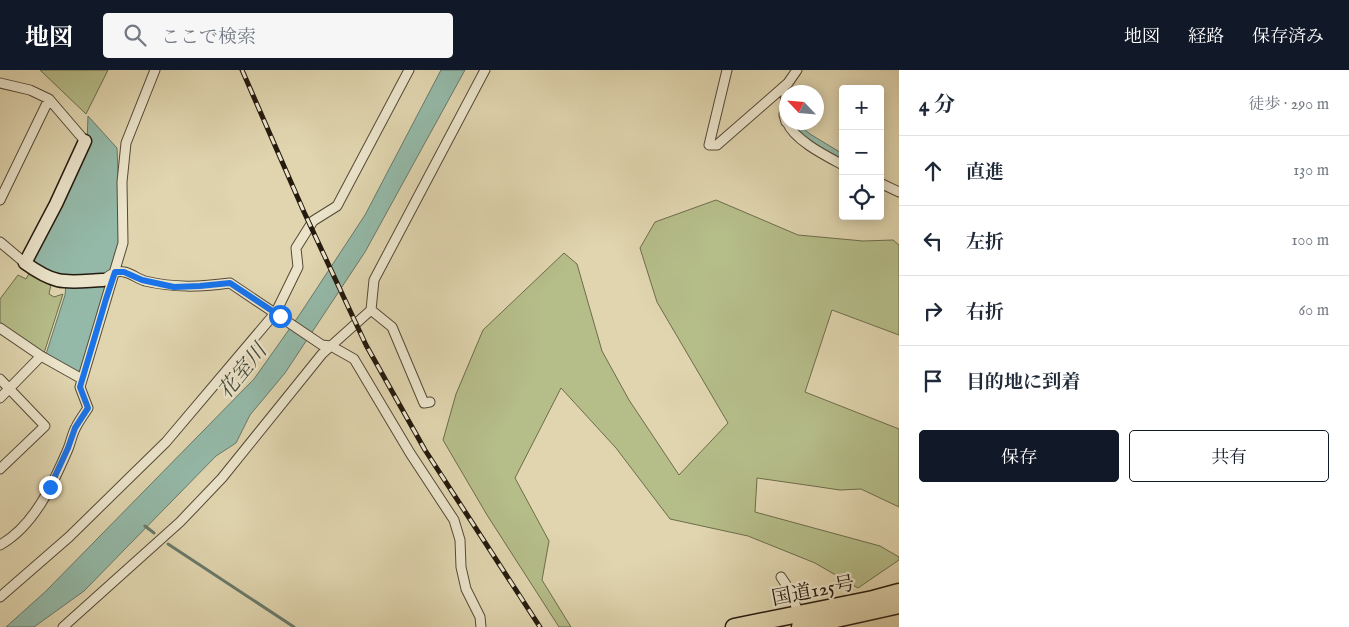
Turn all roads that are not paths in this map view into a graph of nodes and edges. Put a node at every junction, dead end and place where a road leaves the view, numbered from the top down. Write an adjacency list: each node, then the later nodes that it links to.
1 (155, 70): 18 (street)
2 (408, 70): 21 (street)
3 (485, 70): 20 (street)
4 (727, 70): 8 (street)
5 (797, 70): 7 (street)
6 (0, 83): 9 (street)
7 (790, 85)
8 (779, 96)
9 (48, 99): 11 (street); 15 (street)
10 (790, 130): 12 (street)
11 (85, 141): 17 (street)
12 (839, 163)
13 (884, 185): 14 (street)
14 (899, 192)
15 (0, 200)
16 (0, 242): 17 (street)
17 (25, 263): 19 (street)
18 (115, 272): 19 (street); 21 (street); 26 (street)
19 (102, 280)
20 (371, 310): 23 (street); 29 (street)
21 (278, 314): 23 (street); 35 (street)
22 (0, 328): 24 (street)
23 (327, 345): 38 (street); 39 (street)
24 (41, 356): 26 (street); 27 (street)
25 (0, 379): 27 (street)
26 (82, 379): 31 (street)
27 (10, 389): 28 (street); 30 (street)
28 (0, 398)
29 (430, 402)
30 (0, 469)
31 (0, 545)
32 (781, 577): 37 (street)
33 (899, 588): 36 (highway)
34 (899, 592): 36 (highway, 国道125号)
35 (0, 597)
36 (889, 605): 37 (highway, 国道125号)
37 (801, 624): 40 (highway, 国道125号)
38 (63, 627)
39 (480, 627)
40 (734, 627)

